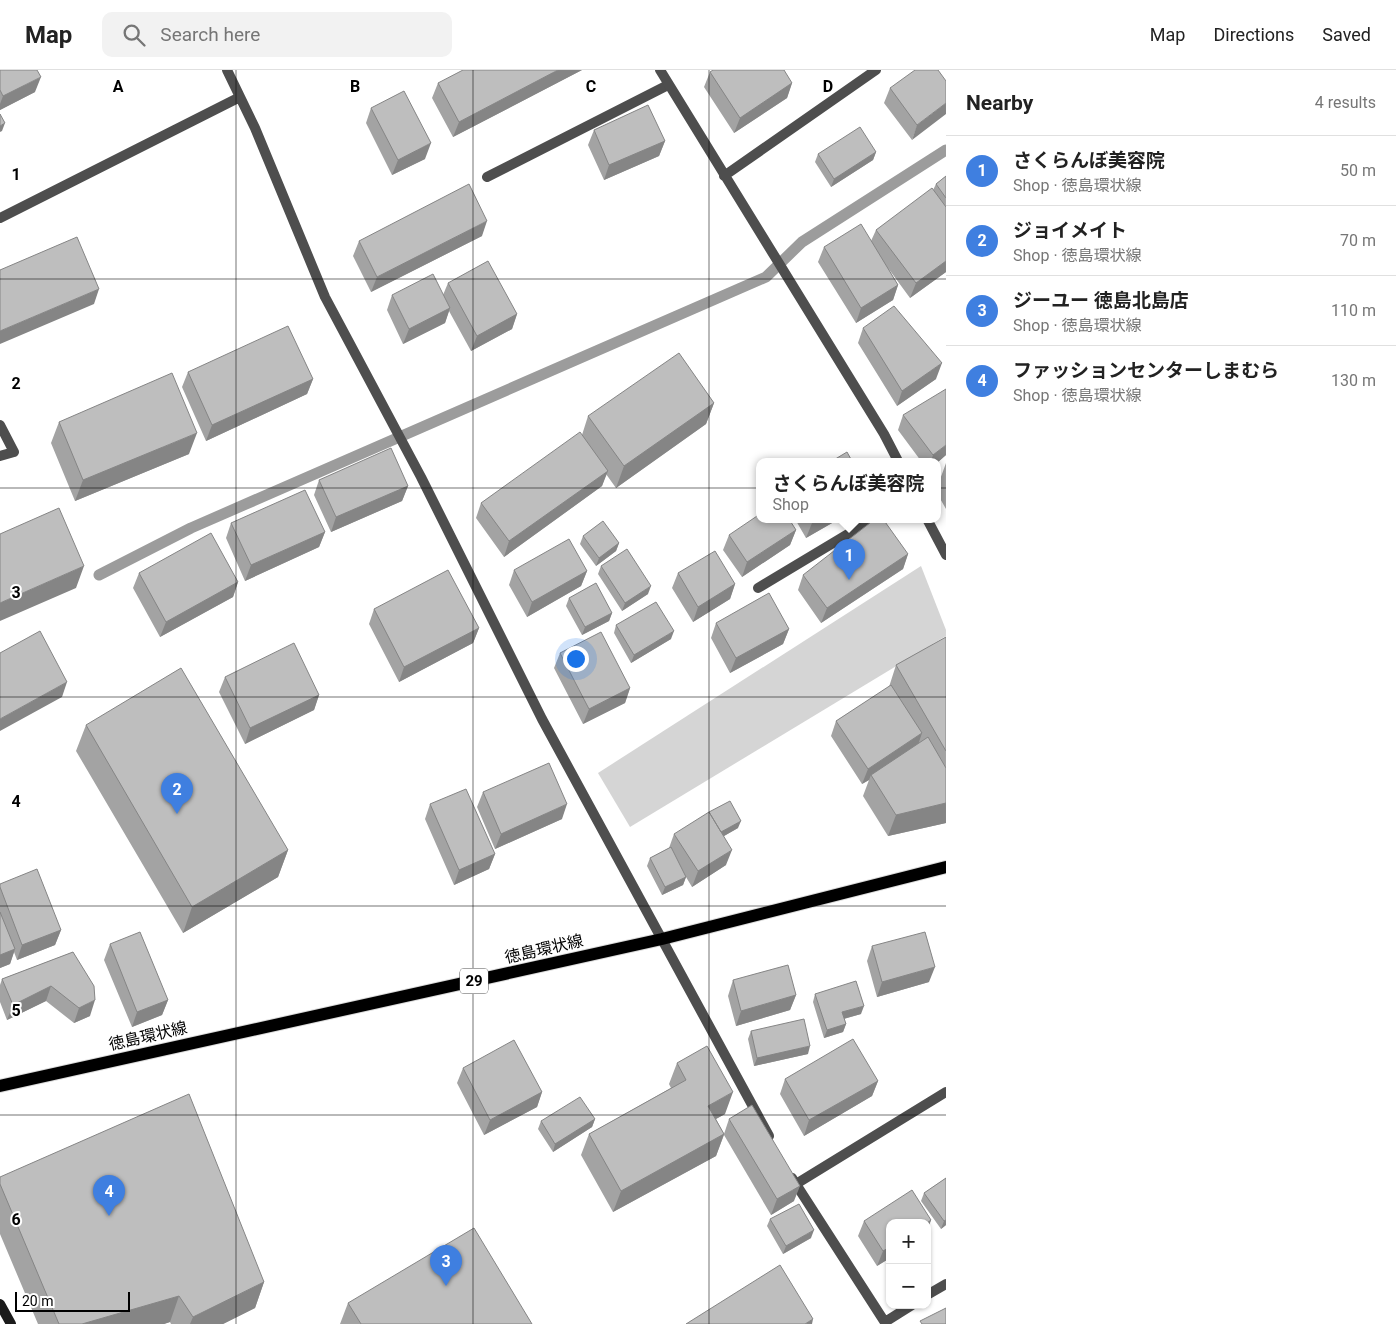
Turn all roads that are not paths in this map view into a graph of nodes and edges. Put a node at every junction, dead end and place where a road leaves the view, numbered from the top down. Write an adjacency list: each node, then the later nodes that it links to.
1 (227, 70): 5 (street)
2 (660, 70): 4 (street)
3 (876, 70): 6 (street)
4 (668, 85): 6 (street); 7 (street)
5 (240, 97): 8 (street); 17 (street)
6 (724, 176): 11 (street)
7 (487, 177)
8 (0, 218)
9 (0, 425): 10 (street)
10 (0, 456)
11 (896, 458)
12 (866, 523): 15 (street)
13 (929, 523): 14 (street)
14 (946, 555)
15 (758, 588)
16 (946, 867): 17 (main road, 徳島環状線 / 29)
17 (662, 939): 18 (main road, 徳島環状線 / 29); 20 (street)
18 (0, 1086)
19 (946, 1092): 22 (street)
20 (776, 1149)
21 (786, 1167): 22 (street)
22 (796, 1184): 27 (street)
23 (946, 1284): 24 (street)
24 (931, 1293)
25 (0, 1304): 28 (street)
26 (906, 1309): 27 (street)
27 (885, 1323)
28 (11, 1324)

